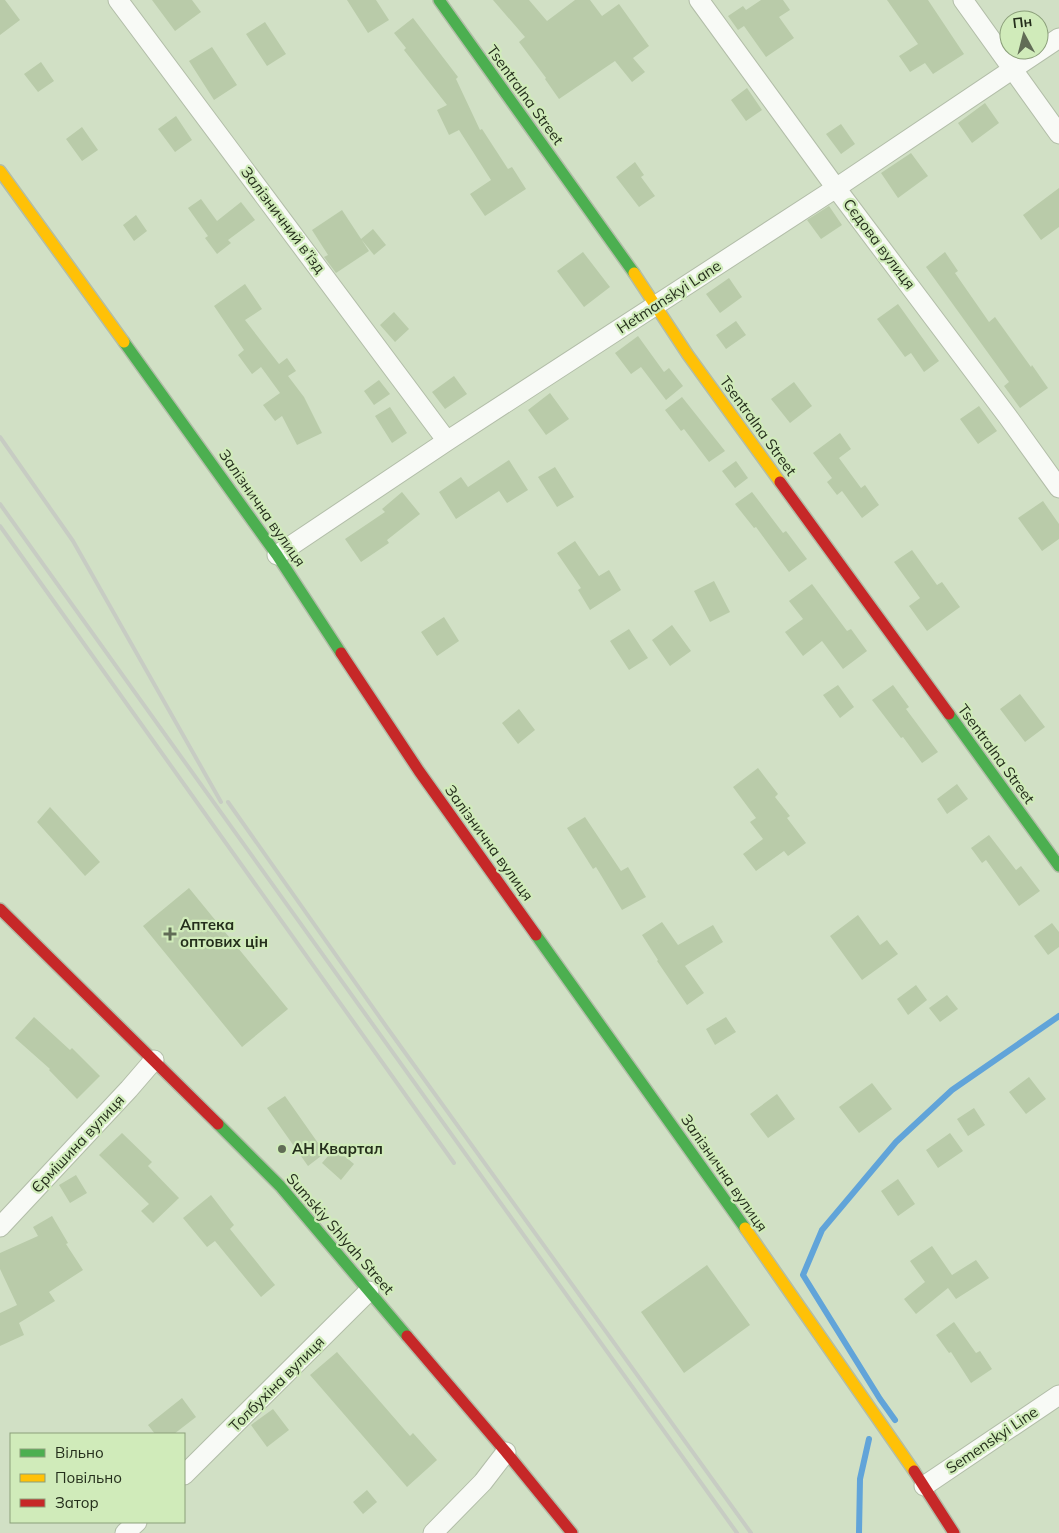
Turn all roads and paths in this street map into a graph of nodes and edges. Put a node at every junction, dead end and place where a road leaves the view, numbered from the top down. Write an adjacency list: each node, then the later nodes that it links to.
1 (118, 0): 11 (street, Залізничний в’їзд)
2 (439, 0): 10 (street, Tsentralna Street)
3 (699, 0): 9 (street, Сєдова вулиця)
4 (964, 0): 6 (street)
5 (1059, 38): 6 (street, Hetmanskyi Lane)
6 (1014, 69): 7 (street); 9 (street, Hetmanskyi Lane)
7 (1059, 134)
8 (0, 171): 13 (street, Залізнична вулиця)
9 (836, 188): 10 (street, Hetmanskyi Lane); 12 (street, Сєдова вулиця)
10 (656, 305): 11 (street, Hetmanskyi Lane); 14 (street, Tsentralna Street)
11 (447, 442): 13 (street, Hetmanskyi Lane)
12 (1059, 488)
13 (277, 555): 22 (street, Залізнична вулиця)
14 (1059, 866)
15 (0, 909): 16 (street, Sumskiy Shlyah Street)
16 (154, 1060): 17 (street, Єрмішина вулиця); 18 (street, Sumskiy Shlyah Street)
17 (0, 1227)
18 (369, 1291): 20 (street, Sumskiy Shlyah Street); 21 (street, Толбухіна вулиця)
19 (1059, 1395): 22 (street, Semenskyi Line)
20 (506, 1452): 25 (street); 26 (street, Sumskiy Shlyah Street)
21 (185, 1474)
22 (924, 1486): 27 (street, Залізнична вулиця)
23 (136, 1523): 24 (street)
24 (125, 1533)
25 (433, 1533)
26 (572, 1533)
27 (954, 1533)

